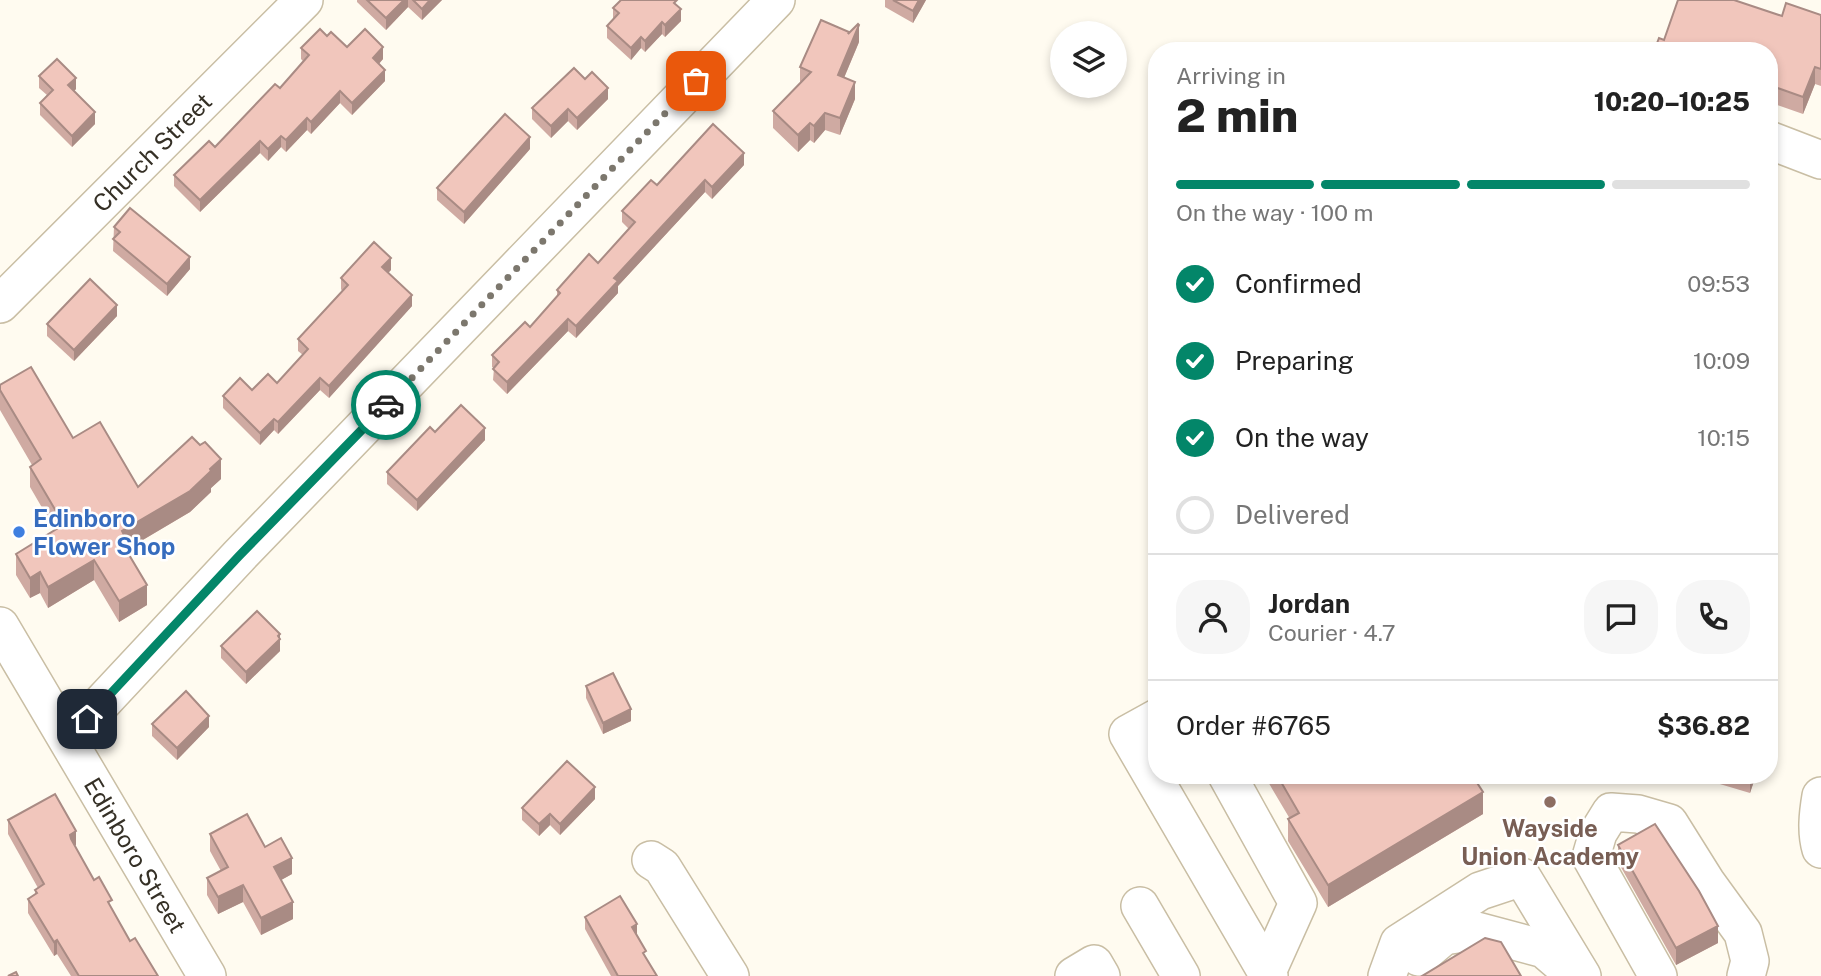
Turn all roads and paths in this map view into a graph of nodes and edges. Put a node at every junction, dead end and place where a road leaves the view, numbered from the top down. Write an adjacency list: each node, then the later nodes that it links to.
1 (304, 0): 5 (street, Church Street)
2 (776, 0): 8 (street)
3 (1778, 143): 4 (street)
4 (1821, 160)
5 (0, 304)
6 (0, 626): 8 (street, Edinboro Street)
7 (1148, 723): 9 (street)
8 (68, 739): 17 (street, Edinboro Street)
9 (1148, 768)
10 (1157, 784): 16 (street)
11 (1232, 784): 16 (street)
12 (1821, 796): 13 (street)
13 (1821, 849)
14 (651, 860): 18 (street)
15 (1140, 905): 19 (street)
16 (1268, 974)
17 (208, 976)
18 (730, 976)
19 (1181, 976)
20 (1387, 976): 23 (street)
21 (1412, 976): 22 (street)
22 (1576, 976)
23 (1582, 976)
24 (1658, 976): 25 (street)
25 (1746, 976)

